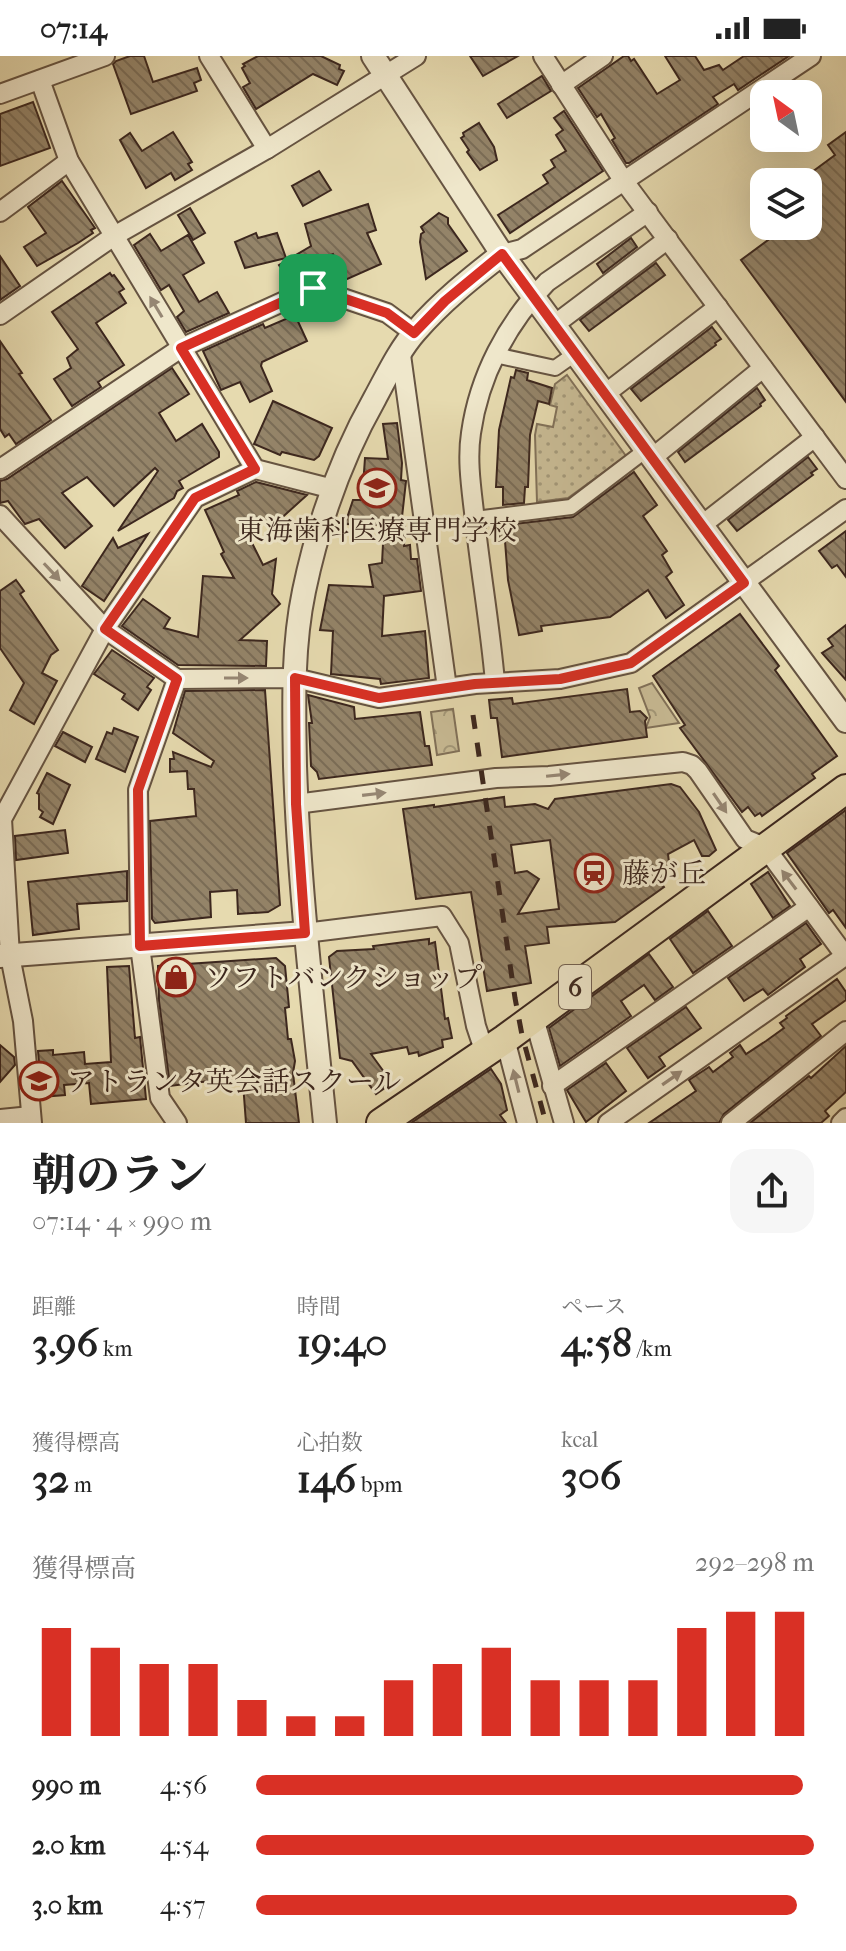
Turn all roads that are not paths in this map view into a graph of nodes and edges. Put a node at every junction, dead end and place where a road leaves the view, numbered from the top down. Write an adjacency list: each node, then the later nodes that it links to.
1 (105, 56): 9 (street)
2 (209, 56): 12 (street)
3 (373, 56): 8 (street)
4 (416, 56): 8 (street)
5 (543, 56): 10 (street)
6 (603, 56): 10 (street)
7 (811, 56): 14 (street)
8 (385, 76): 12 (street); 19 (street)
9 (40, 80): 11 (street); 13 (street)
10 (561, 85): 14 (street)
11 (0, 94)
12 (267, 149): 17 (street)
13 (69, 161): 15 (street); 17 (street)
14 (623, 180): 16 (street); 19 (street)
15 (0, 212)
16 (648, 212): 18 (street); 20 (street)
17 (114, 236): 22 (street); 25 (street, one-way to 17)
18 (668, 239): 21 (street); 23 (street)
19 (502, 254): 20 (street); 24 (street)
20 (533, 297): 23 (street); 28 (street)
21 (718, 307): 29 (street); 30 (street)
22 (0, 315)
23 (554, 325): 26 (street)
24 (414, 333): 25 (street); 27 (street)
25 (181, 348): 33 (street); 34 (street)
26 (575, 354): 28 (street); 30 (street)
27 (401, 355): 36 (street); 46 (street)
28 (495, 355): 39 (street)
29 (763, 368): 31 (street); 32 (street)
30 (605, 394): 32 (street)
31 (815, 437): 35 (street); 40 (street)
32 (649, 454): 39 (street); 40 (street)
33 (0, 469)
34 (255, 469): 36 (street); 42 (street)
35 (846, 479)
36 (333, 489): 43 (street)
37 (846, 509): 41 (street)
38 (0, 515): 42 (street, one-way to 42)
39 (475, 519): 45 (street)
40 (702, 525): 41 (street)
41 (744, 583): 45 (street); 47 (street)
42 (105, 629): 44 (street); 50 (street)
43 (295, 678): 44 (street, one-way to 43); 46 (street); 49 (street)
44 (177, 679): 54 (street)
45 (495, 682): 46 (street)
46 (447, 688)
47 (846, 721)
48 (846, 789): 51 (main road, 6)
49 (296, 804): 51 (street, one-way to 51); 53 (street)
50 (1, 819): 55 (street)
51 (765, 847): 52 (street, one-way to 51); 57 (main road, 6)
52 (809, 907): 56 (street); 60 (street)
53 (305, 933): 54 (street); 59 (street); 65 (street)
54 (140, 946): 55 (street); 64 (street)
55 (5, 956): 63 (street)
56 (845, 956): 69 (street, one-way to 56)
57 (534, 1018): 59 (main road, 6); 60 (street)
58 (846, 1031): 70 (street)
59 (495, 1046): 66 (main road, 6); 67 (street, one-way to 59)
60 (552, 1086): 68 (street)
61 (846, 1118): 71 (street)
62 (0, 1119): 63 (street)
63 (31, 1120)
64 (177, 1123)
65 (325, 1123)
66 (381, 1123)
67 (527, 1123)
68 (564, 1123)
69 (608, 1123)
70 (731, 1123)
71 (841, 1123)

